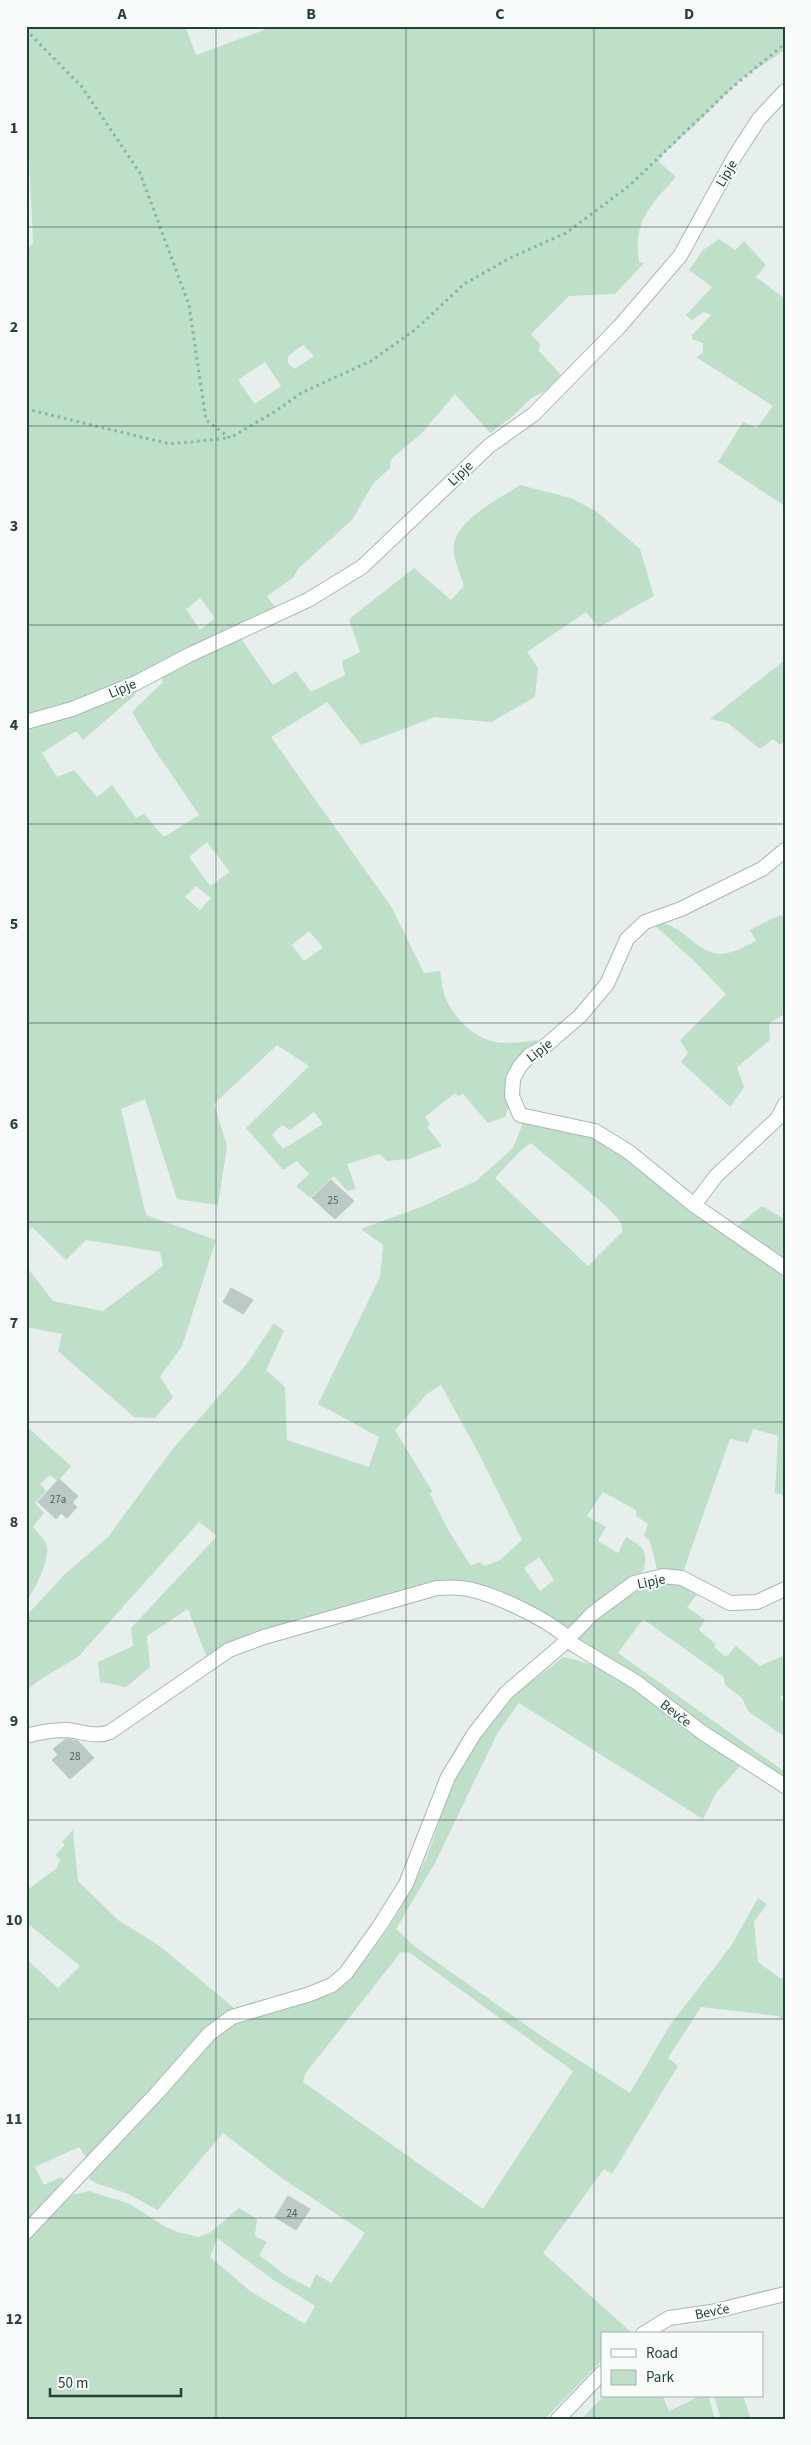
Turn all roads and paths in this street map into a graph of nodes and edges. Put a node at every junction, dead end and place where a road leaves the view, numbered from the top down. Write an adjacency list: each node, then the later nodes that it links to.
1 (26, 30): 5 (path)
2 (785, 46): 5 (path)
3 (785, 91): 6 (street, Lipje)
4 (26, 409): 5 (path)
5 (230, 438)
6 (26, 722)
7 (785, 850): 9 (street, Lipje)
8 (785, 1104): 9 (street)
9 (694, 1205): 10 (street, Lipje)
10 (785, 1268)
11 (785, 1589): 12 (street, Lipje)
12 (565, 1642): 13 (street, Bevče); 14 (street, Bevče); 15 (street, Lipje)
13 (26, 1736)
14 (785, 1786)
15 (26, 2232)
16 (785, 2294): 17 (street, Bevče)
17 (646, 2332)
18 (601, 2374): 19 (street)
19 (558, 2419)

